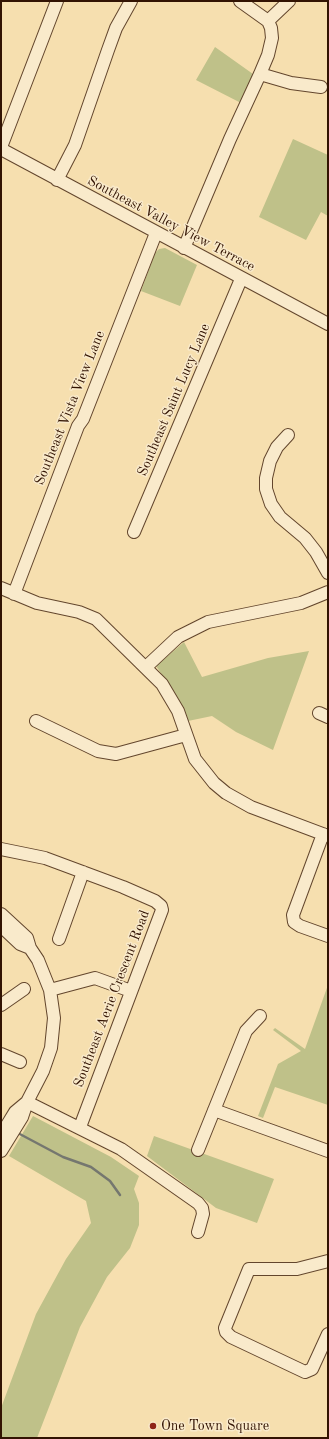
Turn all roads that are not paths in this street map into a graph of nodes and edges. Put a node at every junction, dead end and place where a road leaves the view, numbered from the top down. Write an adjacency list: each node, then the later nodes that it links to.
1 (57, 1): 8 (street)
2 (131, 1): 9 (street)
3 (240, 1): 5 (street)
4 (289, 1): 5 (street)
5 (268, 21): 6 (street)
6 (260, 74): 7 (street); 11 (street)
7 (321, 87)
8 (1, 148): 9 (street, Southeast Valley View Terrace)
9 (57, 180): 10 (street, Southeast Valley View Terrace)
10 (156, 233): 11 (street, Southeast Valley View Terrace); 19 (street, Southeast Vista View Lane)
11 (184, 248): 12 (street, Southeast Valley View Terrace)
12 (241, 279): 13 (street, Southeast Valley View Terrace); 15 (street, Southeast Saint Lucy Lane)
13 (328, 324)
14 (288, 435): 16 (street)
15 (134, 532)
16 (328, 573)
17 (1, 588): 19 (street)
18 (328, 592): 20 (street)
19 (14, 594): 20 (street)
20 (146, 667): 22 (street)
21 (36, 721): 22 (street)
22 (186, 735): 23 (street)
23 (326, 835): 28 (street)
24 (1, 849): 25 (street, Southeast Aerie Crescent Road)
25 (83, 872): 29 (street); 33 (street, Southeast Aerie Crescent Road)
26 (1, 914): 30 (street)
27 (3, 930): 30 (street)
28 (328, 936)
29 (59, 939)
30 (30, 948): 32 (street)
31 (24, 989): 34 (street)
32 (50, 990): 33 (street); 38 (street)
33 (132, 991): 40 (street, Southeast Aerie Crescent Road)
34 (1, 1005)
35 (260, 1016): 39 (street)
36 (1, 1054): 37 (street)
37 (20, 1062)
38 (27, 1102): 40 (street); 41 (street); 42 (street)
39 (214, 1110): 43 (street); 44 (street)
40 (80, 1127): 45 (street)
41 (1, 1135)
42 (2, 1150)
43 (198, 1150)
44 (328, 1150)
45 (198, 1232)
46 (328, 1261): 47 (street)
47 (328, 1334)

